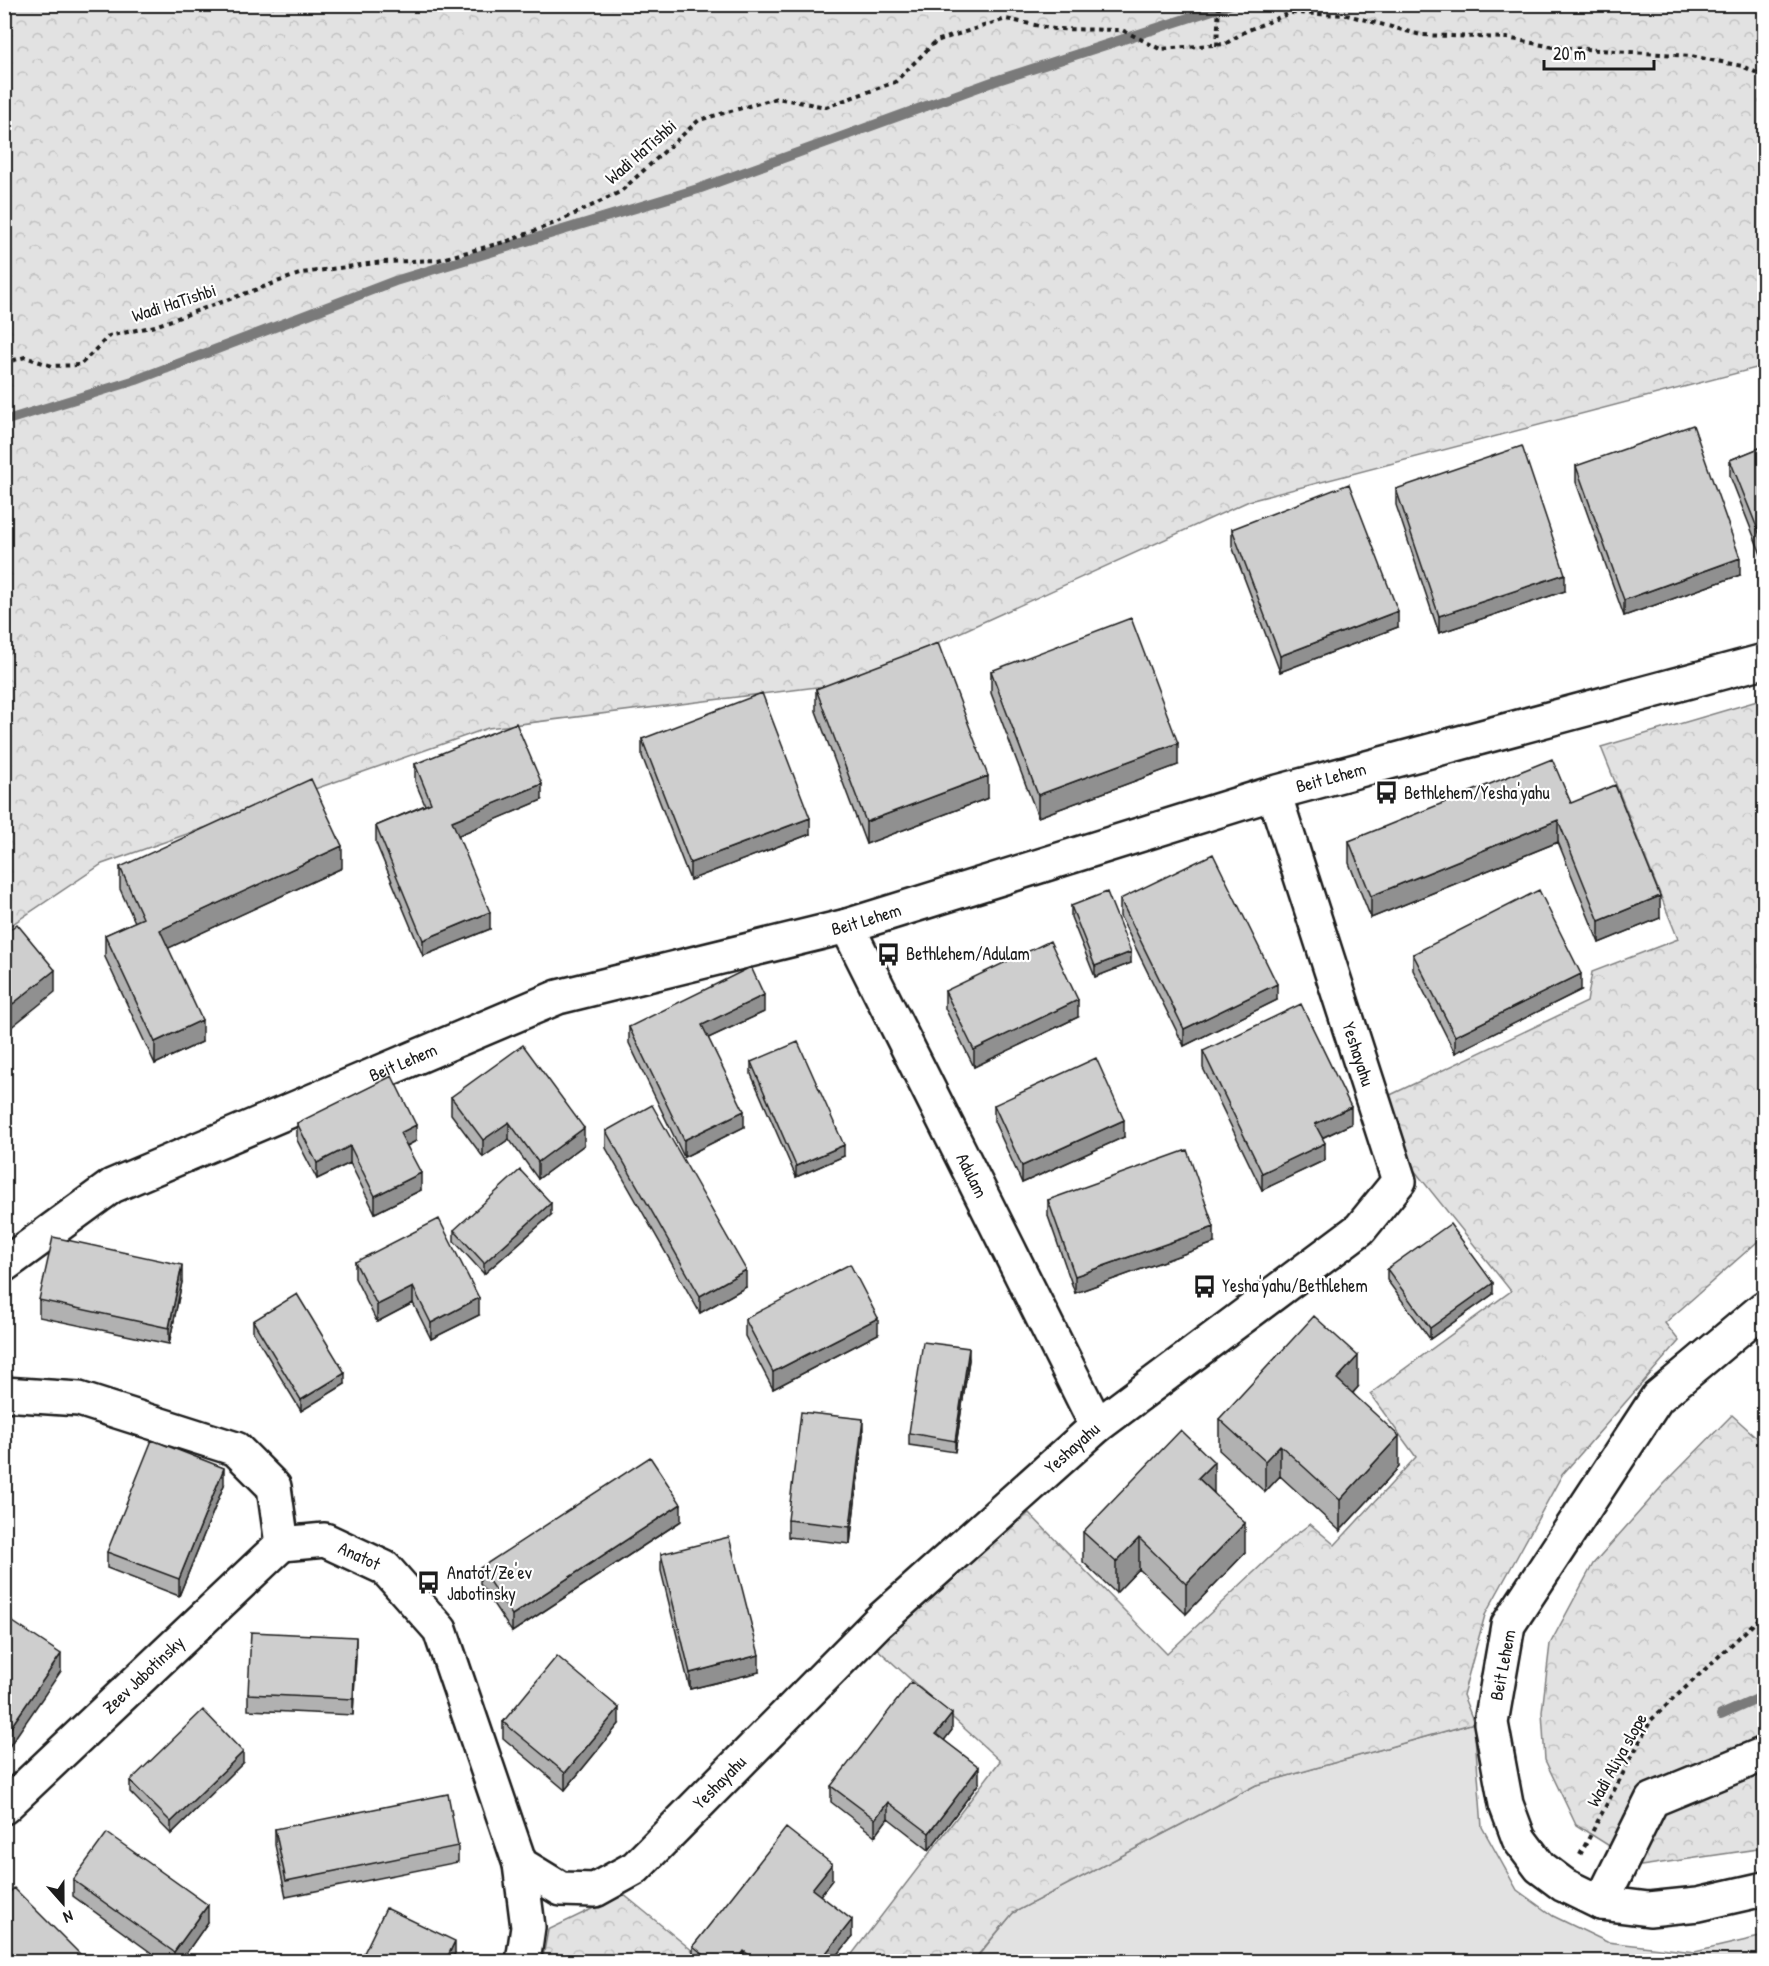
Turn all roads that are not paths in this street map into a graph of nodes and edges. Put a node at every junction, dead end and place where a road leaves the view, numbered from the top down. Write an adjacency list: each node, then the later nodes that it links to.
1 (1764, 661): 2 (street, Beit Lehem)
2 (1274, 793): 3 (street, Beit Lehem); 7 (street, Yeshayahu)
3 (847, 926): 4 (street, Beit Lehem); 7 (street, Adulam)
4 (4, 1265)
5 (1764, 1308): 13 (street, Beit Lehem)
6 (4, 1394): 8 (street)
7 (1097, 1426): 11 (street, Yeshayahu)
8 (282, 1544): 10 (street, Zeev Jabotinsky); 11 (street, Anatot)
9 (1764, 1754): 13 (street)
10 (4, 1807)
11 (520, 1864): 14 (street)
12 (1764, 1889): 13 (street, Beit Lehem)
13 (1601, 1903)
14 (523, 1962)

